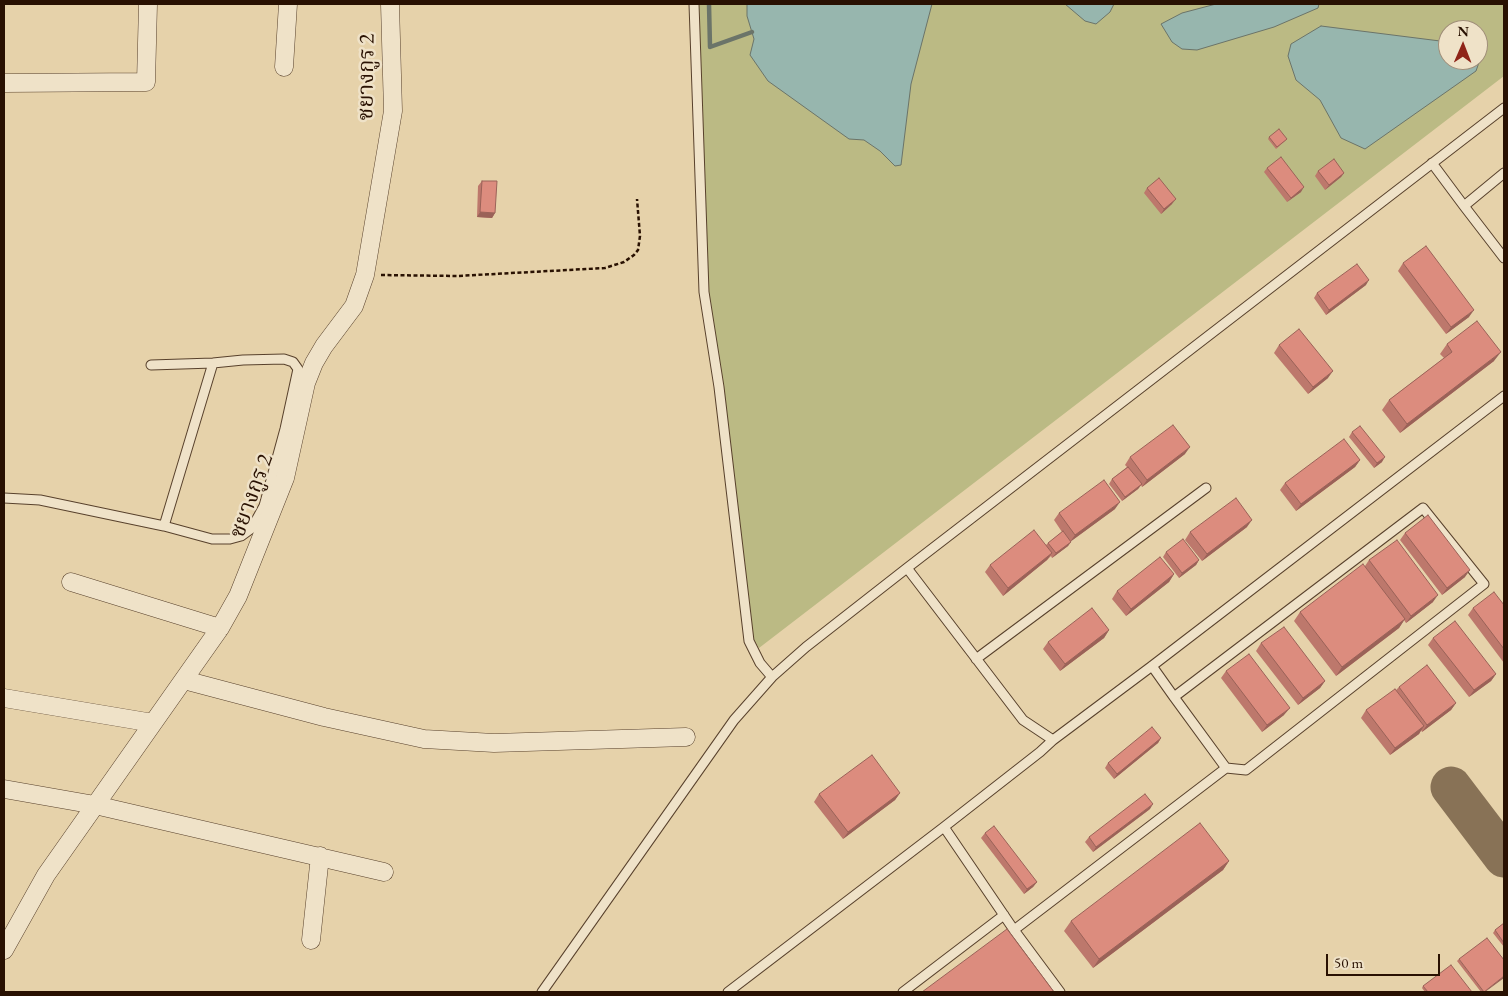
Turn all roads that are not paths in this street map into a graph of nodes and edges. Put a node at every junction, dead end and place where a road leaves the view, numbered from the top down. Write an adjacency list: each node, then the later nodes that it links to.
1 (148, 4): 6 (street)
2 (288, 4): 5 (street)
3 (390, 4): 20 (street, ชยางกูร 2)
4 (694, 4): 23 (lane)
5 (284, 67)
6 (4, 83)
7 (1504, 108): 8 (lane)
8 (1432, 163): 10 (lane); 18 (lane)
9 (1504, 173): 10 (lane)
10 (1464, 206): 11 (lane)
11 (1504, 258)
12 (213, 363): 13 (lane); 17 (lane); 17 (lane)
13 (151, 366)
14 (1504, 396): 22 (lane)
15 (1206, 488): 21 (lane)
16 (4, 498): 17 (lane)
17 (164, 526)
18 (907, 568): 21 (lane); 23 (lane)
19 (71, 582): 20 (street)
20 (220, 628): 24 (street, ชยางกูร 2)
21 (976, 659): 29 (lane)
22 (1152, 666): 25 (lane); 29 (lane)
23 (772, 677): 40 (lane)
24 (184, 680): 27 (street, ชยางกูร 2); 28 (street)
25 (1174, 697): 30 (lane); 30 (lane)
26 (4, 698): 27 (street)
27 (153, 724): 32 (street, ชยางกูร 2)
28 (686, 737)
29 (1053, 740): 33 (lane)
30 (1226, 768): 37 (lane)
31 (4, 789): 32 (street)
32 (95, 805): 34 (street); 39 (street, ชยางกูร 2)
33 (944, 827): 36 (lane); 41 (lane)
34 (320, 856): 35 (street); 38 (street)
35 (384, 872)
36 (1004, 915): 37 (lane); 42 (lane)
37 (1014, 930): 43 (lane)
38 (312, 940)
39 (4, 950)
40 (542, 992)
41 (728, 992)
42 (903, 992)
43 (1060, 992)

